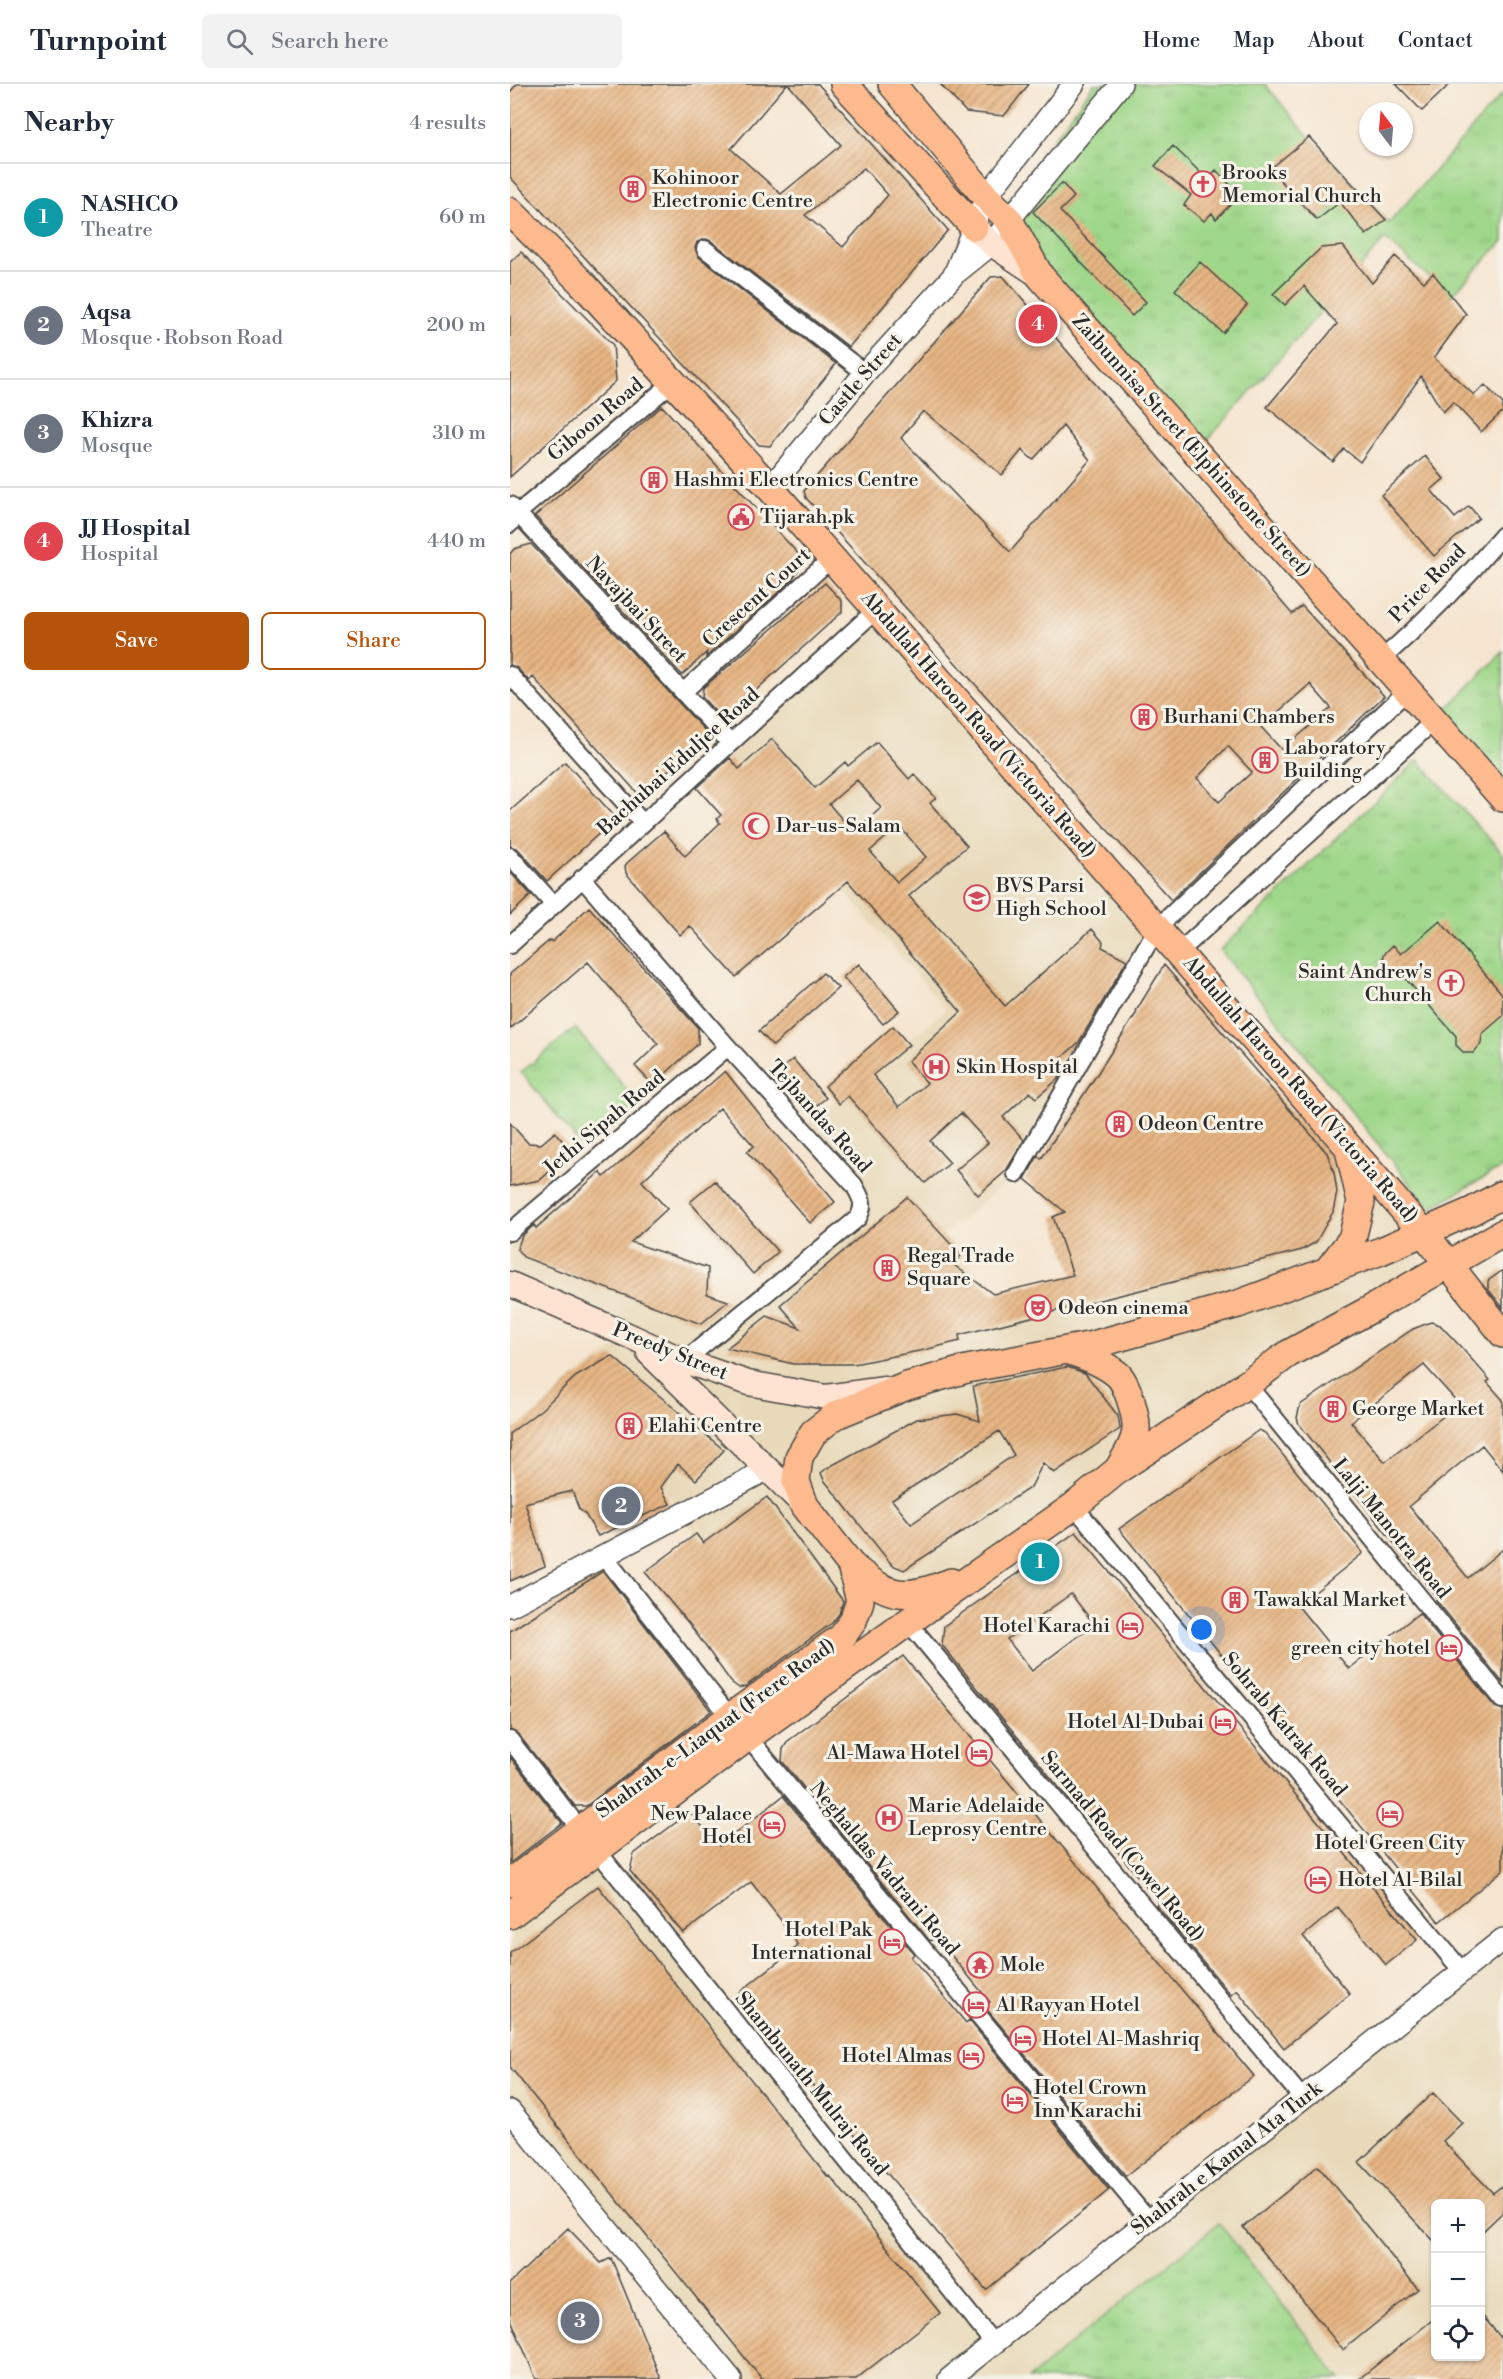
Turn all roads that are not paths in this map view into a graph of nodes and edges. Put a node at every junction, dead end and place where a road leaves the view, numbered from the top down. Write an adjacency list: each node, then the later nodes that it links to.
1 (844, 84): 10 (main road)
2 (892, 84): 7 (main road, Zaibunnisa Street (Elphinstone Street))
3 (1074, 84): 5 (street, Castle Street)
4 (1121, 84): 6 (street)
5 (1053, 112): 6 (street); 7 (street, Castle Street)
6 (1085, 128): 9 (street)
7 (986, 196): 9 (main road, Zaibunnisa Street (Elphinstone Street)); 10 (street, Castle Street)
8 (510, 211): 14 (main road, Abdullah Haroon Road (Victoria Road))
9 (1009, 220): 10 (street); 12 (main road, Zaibunnisa Street (Elphinstone Street))
10 (983, 235): 12 (main road); 13 (street, Castle Street)
11 (705, 249): 13 (street)
12 (1040, 276): 20 (main road, Zaibunnisa Street (Elphinstone Street))
13 (865, 373): 15 (street, Castle Street)
14 (673, 382): 15 (main road, Abdullah Haroon Road (Victoria Road)); 16 (street, Giboon Road)
15 (770, 488): 18 (main road, Abdullah Haroon Road (Victoria Road))
16 (513, 514): 23 (street, Navajbai Street)
17 (1503, 535): 20 (street, Price Road)
18 (832, 558): 19 (main road, Abdullah Haroon Road (Victoria Road)); 23 (street, Crescent Court)
19 (876, 610): 25 (street, Bachubai Eduljee Road); 31 (main road, Abdullah Haroon Road (Victoria Road))
20 (1381, 660): 22 (main road, Zaibunnisa Street (Elphinstone Street))
21 (510, 675): 27 (street)
22 (1407, 691): 24 (main road, Zaibunnisa Street (Elphinstone Street)); 31 (street)
23 (683, 692): 25 (street, Navajbai Street)
24 (1435, 720): 26 (main road, Zaibunnisa Street (Elphinstone Street)); 33 (street)
25 (730, 743): 27 (street, Bachubai Eduljee Road)
26 (1503, 798)
27 (643, 823): 29 (street, Bachubai Eduljee Road)
28 (510, 856): 30 (street)
29 (582, 878): 30 (street, Bachubai Eduljee Road); 34 (street, Tejbandas Road)
30 (554, 905): 32 (street, Bachubai Eduljee Road)
31 (1157, 928): 33 (main road, Abdullah Haroon Road (Victoria Road)); 36 (street)
32 (510, 945)
33 (1179, 952): 35 (main road, Abdullah Haroon Road (Victoria Road))
34 (728, 1047): 38 (street, Jethi Sipah Road); 47 (street, Tejbandas Road)
35 (1349, 1149): 39 (main road, Abdullah Haroon Road (Victoria Road)); 42 (main road)
36 (1016, 1174)
37 (1503, 1194): 39 (main road, Shahrah-e-Liaquat (Frere Road))
38 (510, 1232)
39 (1424, 1233): 41 (main road, Abdullah Haroon Road (Victoria Road)); 42 (main road, Shahrah-e-Liaquat (Frere Road))
40 (1503, 1233): 41 (main road, Shahrah-e-Liaquat (Frere Road))
41 (1449, 1264): 44 (main road, Abdullah Haroon Road (Victoria Road)); 48 (main road, Shahrah-e-Liaquat (Frere Road))
42 (1326, 1272): 46 (main road, Shahrah-e-Liaquat (Frere Road))
43 (510, 1284): 45 (main road, Preedy Street)
44 (1503, 1334)
45 (632, 1336): 47 (main road, Preedy Street); 51 (main road)
46 (1067, 1350): 49 (main road, Shahrah-e-Liaquat (Frere Road)); 50 (main road)
47 (684, 1362): 49 (main road, Preedy Street)
48 (1247, 1384): 50 (main road, Shahrah-e-Liaquat (Frere Road)); 59 (street, Lalji Manotra Road)
49 (907, 1386): 52 (main road, Shahrah-e-Liaquat (Frere Road))
50 (1119, 1469): 53 (main road, Shahrah-e-Liaquat (Frere Road))
51 (766, 1470): 52 (main road); 55 (street)
52 (805, 1506): 56 (main road, Shahrah-e-Liaquat (Frere Road))
53 (1074, 1506): 54 (main road, Shahrah-e-Liaquat (Frere Road)); 67 (street, Sohrab Katrak Road)
54 (1018, 1547): 56 (main road); 58 (main road, Shahrah-e-Liaquat (Frere Road))
55 (604, 1556): 57 (street); 60 (street)
56 (851, 1565): 60 (main road, Shahrah-e-Liaquat (Frere Road))
57 (510, 1606)
58 (908, 1622): 61 (main road, Shahrah-e-Liaquat (Frere Road)); 68 (street, Sarmad Road (Cowel Road))
59 (1503, 1700)
60 (730, 1717): 63 (main road, Shahrah-e-Liaquat (Frere Road))
61 (748, 1737): 63 (main road, Shahrah-e-Liaquat (Frere Road)); 70 (street, Neghaldas Vadrani Road)
62 (510, 1740): 63 (street, Shambunath Mulraj Road)
63 (588, 1839): 64 (main road, Shahrah-e-Liaquat (Frere Road)); 65 (main road, Shahrah-e-Liaquat (Frere Road)); 71 (street, Shambunath Mulraj Road)
64 (510, 1883)
65 (510, 1915)
66 (1503, 1939): 67 (street, Shahrah e Kamal Ata Turk)
67 (1462, 1971): 68 (street, Shahrah e Kamal Ata Turk)
68 (1303, 2099): 70 (street, Shahrah e Kamal Ata Turk)
69 (510, 2111): 72 (street)
70 (1149, 2221): 71 (street, Shahrah e Kamal Ata Turk)
71 (994, 2344): 73 (street, Shahrah e Kamal Ata Turk)
72 (731, 2379)
73 (950, 2379)

